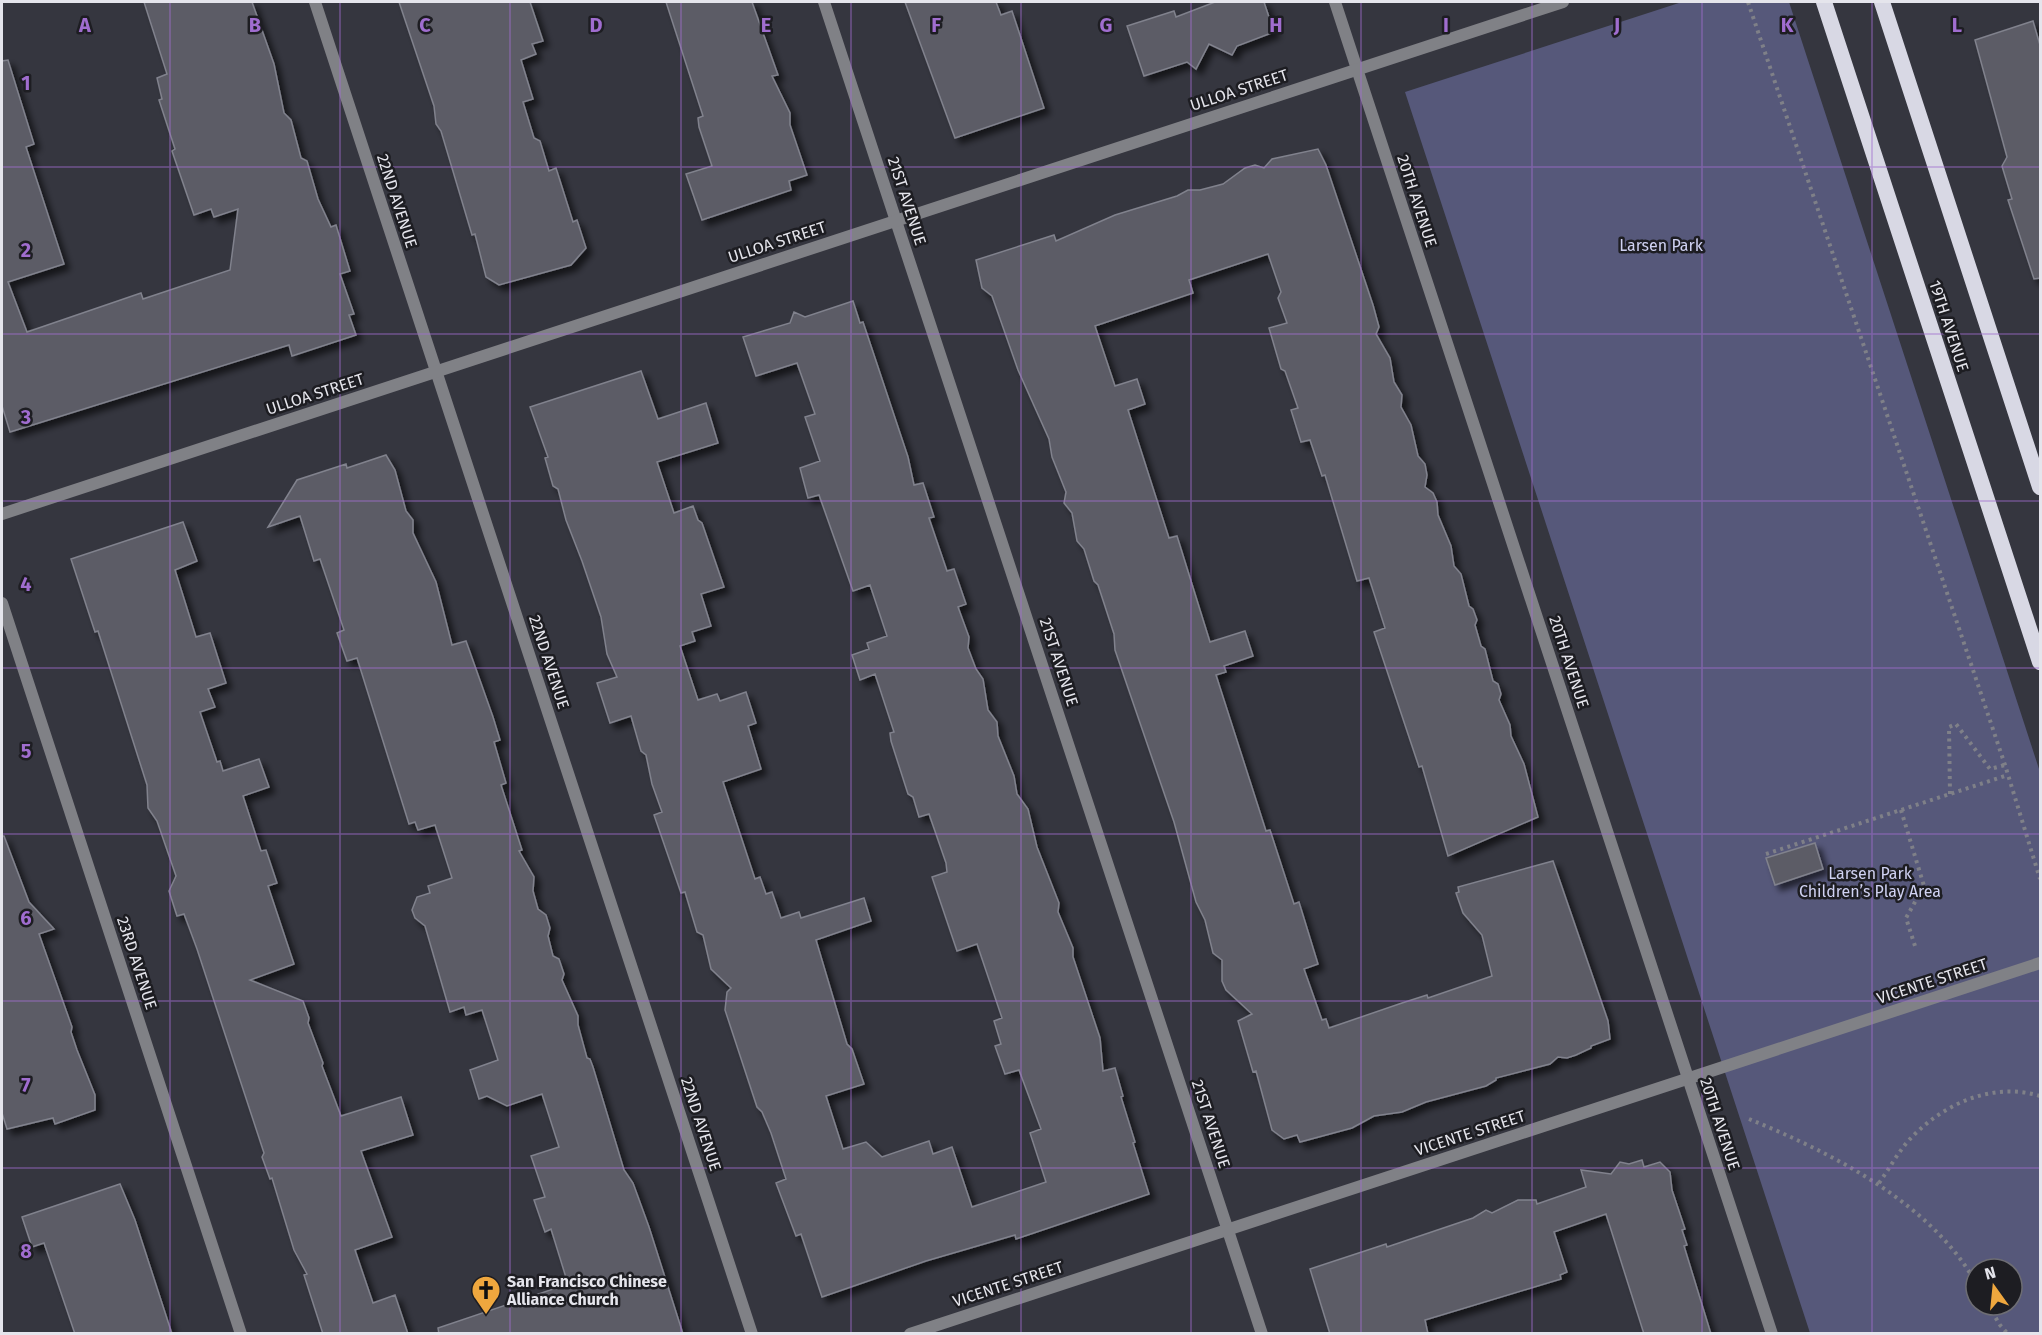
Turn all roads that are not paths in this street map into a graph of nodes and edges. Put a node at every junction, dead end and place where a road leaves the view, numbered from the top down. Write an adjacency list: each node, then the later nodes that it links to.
1 (315, 2): 9 (street, 22ND AVENUE)
2 (824, 2): 8 (street, 21ST AVENUE)
3 (1335, 2): 7 (street, 20TH AVENUE)
4 (1563, 2): 7 (street, ULLOA STREET)
5 (1824, 2): 13 (highway, 19TH AVENUE)
6 (1882, 2): 10 (highway)
7 (1357, 69): 8 (street, ULLOA STREET); 15 (street, 20TH AVENUE)
8 (896, 220): 9 (street, ULLOA STREET); 16 (street, 21ST AVENUE)
9 (436, 371): 11 (street, ULLOA STREET); 18 (street, 22ND AVENUE)
10 (2040, 487)
11 (2, 514)
12 (2, 603): 17 (street, 23RD AVENUE)
13 (2040, 662)
14 (2040, 963): 15 (street, VICENTE STREET)
15 (1688, 1078): 16 (street, VICENTE STREET); 21 (street, 20TH AVENUE)
16 (1228, 1230): 19 (street, VICENTE STREET); 20 (street, 21ST AVENUE)
17 (241, 1334)
18 (752, 1334)
19 (910, 1334)
20 (1262, 1334)
21 (1772, 1334)

